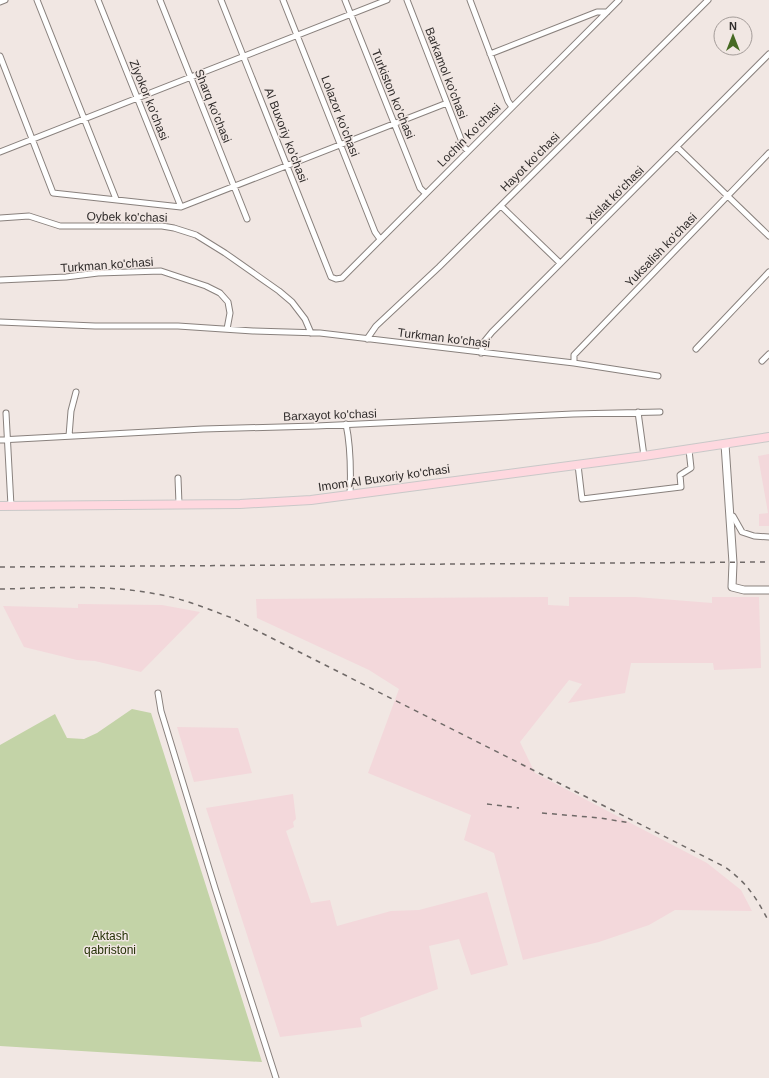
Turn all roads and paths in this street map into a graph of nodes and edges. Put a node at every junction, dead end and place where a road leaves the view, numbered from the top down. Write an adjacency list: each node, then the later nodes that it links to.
1 (5, 0): 13 (street)
2 (37, 0): 25 (street)
3 (98, 0): 22 (street, Ziyokor ko'chasi)
4 (160, 0): 21 (street, Sharq ko'chasi)
5 (222, 0): 20 (street, Al Buxoriy ko'chasi)
6 (283, 0): 16 (street, Lolazor ko'chasi)
7 (345, 0): 15 (street, Turkiston ko'chasi)
8 (387, 0): 15 (street)
9 (407, 0): 23 (street, Barkamol ko'chasi)
10 (471, 0): 17 (street)
11 (619, 0): 14 (street, Lochin Ko'chasi)
12 (708, 0): 38 (street, Hayot ko'chasi)
13 (0, 2)
14 (607, 12): 17 (street); 24 (street, Lochin Ko'chasi)
15 (351, 14): 16 (street); 26 (street, Turkiston ko'chasi)
16 (297, 35): 20 (street); 28 (street, Lolazor ko'chasi)
17 (490, 54): 24 (street)
18 (769, 54): 29 (street, Xislat ko'chasi)
19 (0, 56): 27 (street)
20 (245, 57): 21 (street); 33 (street, Al Buxoriy ko'chasi)
21 (190, 78): 22 (street); 34 (street, Sharq ko'chasi)
22 (138, 99): 25 (street); 39 (street, Ziyokor ko'chasi)
23 (447, 103): 26 (street); 30 (street, Barkamol ko'chasi)
24 (512, 107): 30 (street, Lochin Ko'chasi)
25 (84, 119): 27 (street); 37 (street)
26 (394, 124): 28 (street); 35 (street, Turkiston ko'chasi)
27 (33, 140): 31 (street); 37 (street)
28 (340, 145): 33 (street); 43 (street, Lolazor ko'chasi)
29 (677, 147): 36 (street); 44 (street, Xislat ko'chasi)
30 (468, 151): 35 (street, Lochin Ko'chasi)
31 (0, 152)
32 (769, 153): 36 (street, Yuksalish ko'chasi)
33 (287, 166): 34 (street); 46 (street, Al Buxoriy ko'chasi)
34 (234, 186): 39 (street); 41 (street, Sharq ko'chasi)
35 (425, 193): 43 (street, Lochin Ko'chasi)
36 (728, 195): 42 (street); 56 (street, Yuksalish ko'chasi)
37 (116, 199): 39 (street)
38 (501, 206): 44 (street); 51 (street, Hayot ko'chasi)
39 (181, 207)
40 (0, 218): 50 (street, Oybek ko'chasi)
41 (247, 220)
42 (769, 236)
43 (380, 239): 46 (street, Lochin Ko'chasi)
44 (560, 264): 53 (street, Xislat ko'chasi)
45 (769, 272): 52 (street)
46 (331, 277)
47 (0, 280): 49 (street, Turkman ko'chasi)
48 (0, 322): 49 (street, Turkman ko'chasi)
49 (227, 329): 50 (street, Turkman ko'chasi)
50 (311, 333): 51 (street, Turkman ko'chasi)
51 (367, 339): 53 (street, Turkman ko'chasi)
52 (696, 349)
53 (481, 353): 56 (street, Turkman ko'chasi)
54 (769, 354): 55 (street)
55 (762, 361)
56 (574, 363): 57 (street, Turkman ko'chasi)
57 (658, 376)
58 (76, 392): 63 (street)
59 (638, 412): 60 (street, Barxayot ko'chasi); 62 (street, Barxayot ko'chasi); 69 (street)
60 (660, 412)
61 (6, 413): 66 (street)
62 (346, 424): 63 (street, Barxayot ko'chasi); 72 (street)
63 (69, 436): 66 (street, Barxayot ko'chasi)
64 (769, 437): 67 (main road, Imom Al Buxoriy ko'chasi)
65 (0, 440): 66 (street, Barxayot ko'chasi)
66 (7, 440): 75 (street)
67 (725, 444): 68 (main road, Imom Al Buxoriy ko'chasi); 76 (street)
68 (689, 450): 69 (main road, Imom Al Buxoriy ko'chasi); 70 (street)
69 (644, 456): 70 (main road, Imom Al Buxoriy ko'chasi)
70 (578, 465): 72 (main road, Imom Al Buxoriy ko'chasi)
71 (178, 478): 73 (street)
72 (350, 495): 73 (main road, Imom Al Buxoriy ko'chasi)
73 (179, 504): 75 (main road, Imom Al Buxoriy ko'chasi)
74 (0, 506): 75 (main road, Imom Al Buxoriy ko'chasi)
75 (11, 506)
76 (730, 516): 77 (street); 78 (street)
77 (769, 537)
78 (769, 590)
79 (158, 694): 80 (street)
80 (276, 1078)

